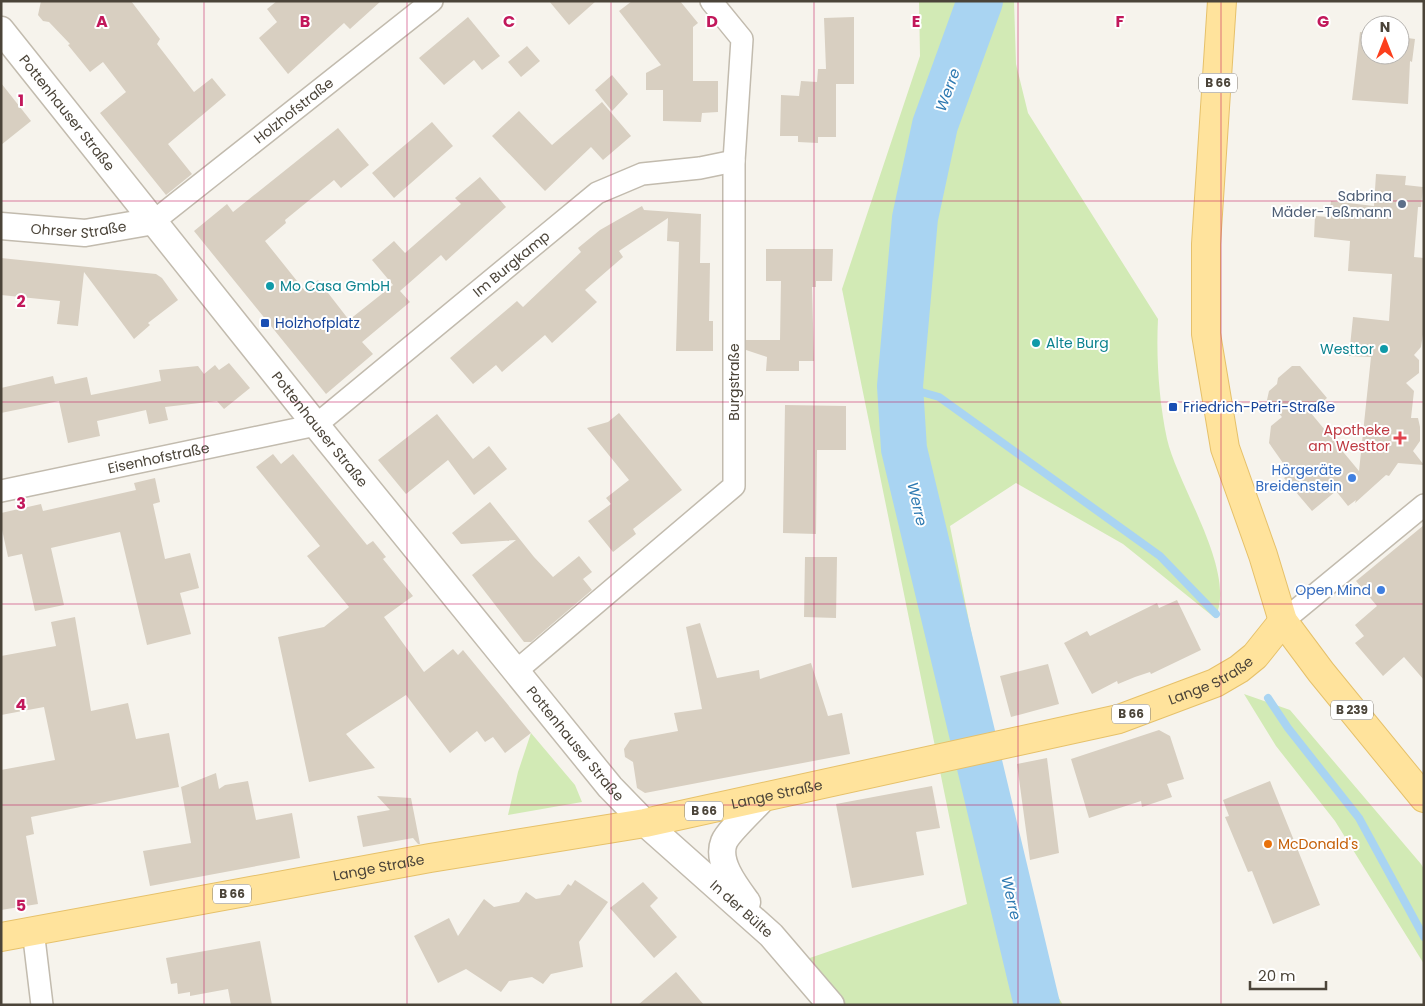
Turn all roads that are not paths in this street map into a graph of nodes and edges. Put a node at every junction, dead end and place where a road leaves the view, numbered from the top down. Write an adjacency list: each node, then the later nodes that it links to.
1 (432, 1): 6 (street, Holzhofstraße)
2 (711, 1): 5 (street, Burgstraße)
3 (1222, 1): 11 (main road, B 66)
4 (1, 30): 6 (street, Pottenhauser Straße)
5 (734, 161): 8 (street, Im Burgkamp); 12 (street, Burgstraße)
6 (154, 222): 7 (street, Ohrser Straße); 8 (street, Pottenhauser Straße)
7 (1, 226)
8 (316, 425): 9 (street, Eisenhofstraße); 12 (street, Pottenhauser Straße)
9 (1, 491)
10 (1424, 505): 11 (street, Lange Straße)
11 (1283, 621): 13 (main road, Lange Straße / B 66); 14 (main road, B 239)
12 (516, 672): 15 (street, Pottenhauser Straße)
13 (763, 798): 15 (main road, Lange Straße / B 66); 17 (street)
14 (1424, 798)
15 (645, 823): 16 (main road, Lange Straße / B 66); 17 (street, In der Bülte)
16 (33, 930): 18 (main road, Lange Straße / B 66); 19 (street)
17 (771, 935): 20 (street, In der Bülte)
18 (1, 937)
19 (42, 1005)
20 (831, 1005)

